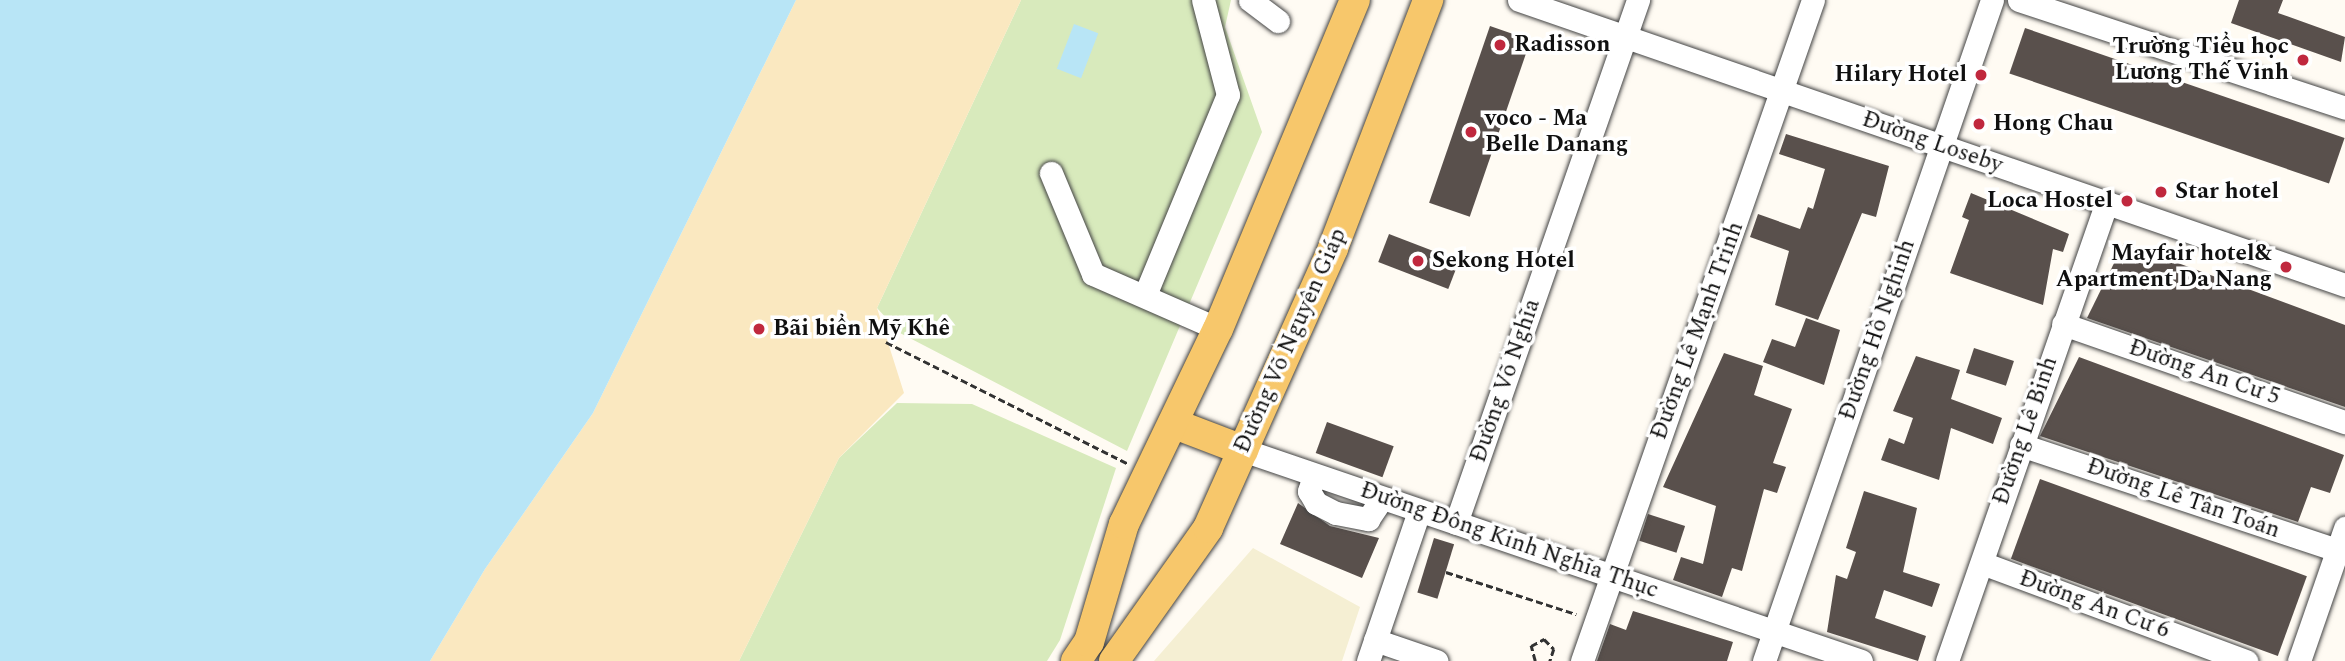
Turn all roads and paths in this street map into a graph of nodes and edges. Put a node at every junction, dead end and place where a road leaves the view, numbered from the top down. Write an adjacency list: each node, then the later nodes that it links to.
1 (1203, 0): 18 (street)
2 (1250, 0): 10 (street)
3 (1355, 0): 20 (main road)
4 (1428, 0): 25 (main road, Đường Võ Nguyên Giáp)
5 (1519, 0): 11 (street, Đường Loseby)
6 (1638, 0): 11 (street, Đường Võ Nghĩa)
7 (1813, 0): 12 (street, Đường Lê Mạnh Trinh)
8 (1992, 0): 14 (street, Đường Hồ Nghinh)
9 (2019, 0): 13 (street)
10 (1278, 21)
11 (1626, 35): 12 (street, Đường Loseby); 28 (street, Đường Võ Nghĩa)
12 (1783, 91): 14 (street, Đường Loseby); 33 (street, Đường Lê Mạnh Trinh)
13 (2345, 107)
14 (1940, 146): 16 (street, Đường Loseby); 35 (street, Đường Hồ Nghinh)
15 (1051, 173): 18 (street)
16 (2107, 202): 17 (street, Đường Loseby); 19 (street, Đường Lê Binh)
17 (2345, 285)
18 (1145, 295): 20 (street)
19 (2063, 324): 22 (street, Đường An Cư 5); 24 (street, Đường Lê Binh)
20 (1218, 329): 23 (main road)
21 (886, 342): 26 (path)
22 (2345, 422)
23 (1175, 424): 25 (main road); 37 (main road)
24 (2021, 444): 30 (street, Đường Lê Tân Toán); 31 (street, Đường Lê Binh)
25 (1243, 450): 27 (street, Đường Đông Kinh Nghĩa Thục); 38 (main road, Đường Võ Nguyên Giáp)
26 (1129, 464)
27 (1419, 511): 28 (street, Đường Đông Kinh Nghĩa Thục); 36 (street)
28 (1456, 523): 33 (street, Đường Đông Kinh Nghĩa Thục)
29 (2345, 528): 30 (street)
30 (2341, 552): 47 (street)
31 (1982, 563): 45 (street, Đường Lê Binh); 46 (street, Đường An Cư 6)
32 (1446, 572): 34 (path)
33 (1612, 574): 35 (street, Đường Đông Kinh Nghĩa Thục); 42 (street, Đường Lê Mạnh Trinh)
34 (1583, 616)
35 (1774, 632): 43 (street, Đường Hồ Nghinh); 44 (street, Đường Đông Kinh Nghĩa Thục)
36 (1371, 651): 39 (street)
37 (1076, 661)
38 (1114, 661)
39 (1436, 661)
40 (1535, 661): 41 (path)
41 (1550, 661)
42 (1582, 661)
43 (1764, 661)
44 (1861, 661)
45 (1947, 661)
46 (2246, 661)
47 (2299, 661)

